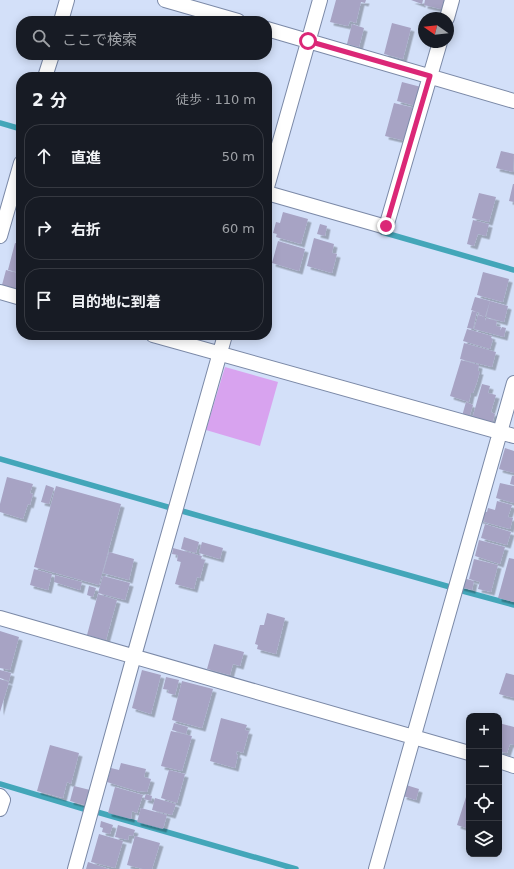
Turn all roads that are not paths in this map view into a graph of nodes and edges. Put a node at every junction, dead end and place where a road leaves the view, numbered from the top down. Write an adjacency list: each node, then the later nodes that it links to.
1 (67, 0): 6 (street)
2 (165, 0): 7 (street)
3 (320, 0): 9 (street)
4 (452, 0): 5 (street)
5 (448, 12)
6 (62, 16)
7 (221, 16)
8 (272, 31): 9 (street)
9 (308, 41): 13 (street); 15 (street)
10 (438, 48): 13 (street)
11 (50, 60): 12 (street)
12 (47, 72)
13 (430, 76): 14 (street); 17 (street)
14 (514, 101)
15 (272, 169)
16 (16, 180): 18 (street)
17 (272, 194)
18 (0, 236)
19 (0, 292): 20 (street)
20 (16, 297)
21 (171, 340): 23 (street)
22 (224, 340): 23 (street)
23 (220, 354): 25 (street); 28 (street)
24 (514, 383): 25 (street)
25 (500, 432): 26 (street); 29 (street)
26 (514, 436)
27 (0, 618): 28 (street)
28 (134, 656): 29 (street); 35 (street)
29 (413, 737): 30 (street); 36 (street)
30 (466, 752)
31 (502, 762): 32 (street)
32 (514, 766)
33 (0, 796): 34 (street)
34 (0, 809)
35 (75, 869)
36 (376, 869)

